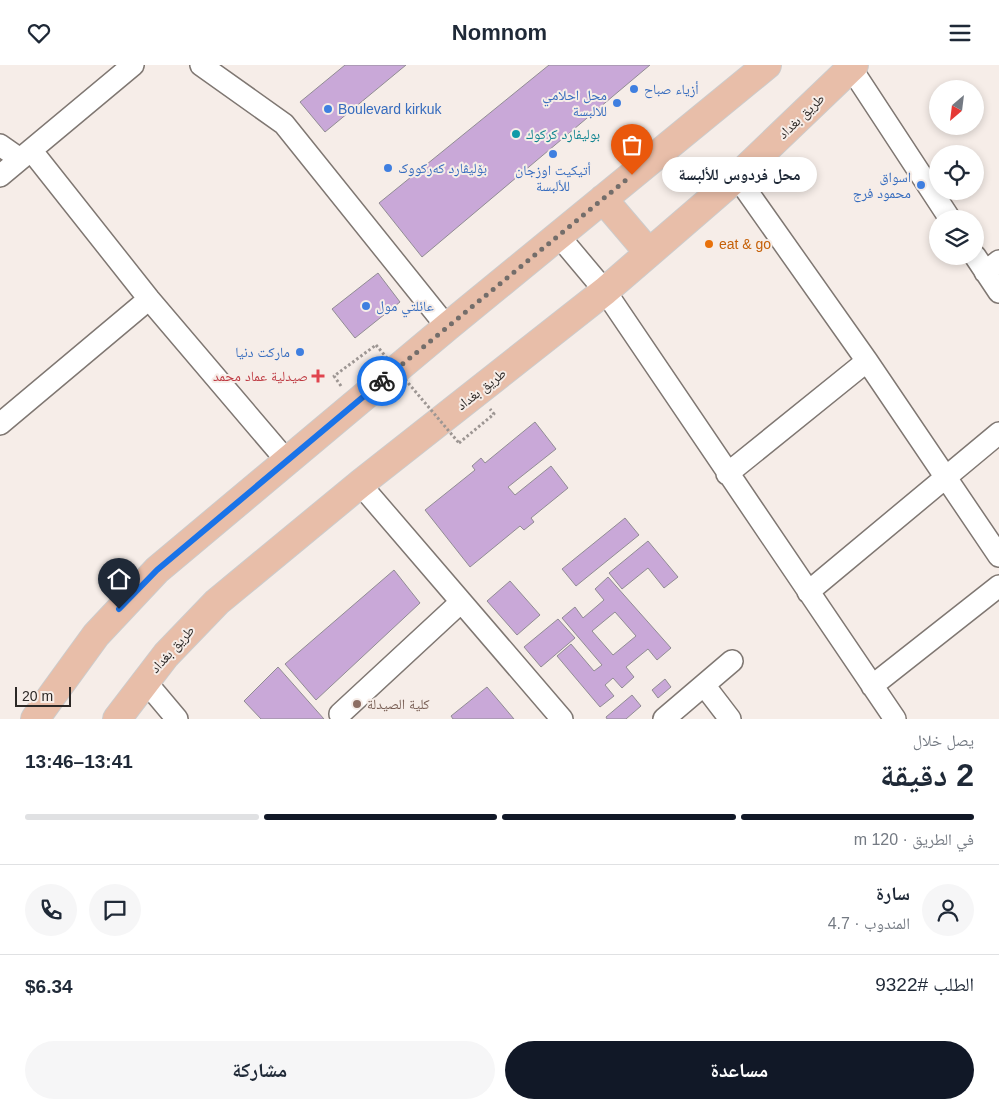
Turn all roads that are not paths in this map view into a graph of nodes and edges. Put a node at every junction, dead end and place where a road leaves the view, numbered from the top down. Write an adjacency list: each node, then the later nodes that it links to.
1 (133, 65): 6 (street)
2 (200, 65): 17 (street)
3 (767, 65): 9 (main road)
4 (852, 67): 8 (main road, طريق بغداد); 10 (street)
5 (0, 145): 6 (street)
6 (26, 154): 7 (street); 16 (street)
7 (0, 177)
8 (737, 177): 12 (main road, طريق بغداد); 18 (street)
9 (603, 199): 11 (main road); 12 (main road)
10 (944, 210)
11 (558, 235): 14 (street); 17 (main road)
12 (649, 253): 14 (main road, طريق بغداد)
13 (986, 263): 15 (street)
14 (604, 291): 22 (street); 24 (main road, طريق بغداد)
15 (999, 292)
16 (149, 299): 19 (street); 21 (street)
17 (447, 327): 21 (main road)
18 (867, 361): 22 (street); 23 (street)
19 (0, 424)
20 (999, 433): 23 (street)
21 (286, 461): 34 (main road)
22 (727, 474): 27 (street)
23 (946, 478): 25 (street); 27 (street)
24 (360, 484): 28 (street); 30 (main road, طريق بغداد)
25 (999, 556)
26 (999, 586): 32 (street)
27 (808, 592): 32 (street)
28 (461, 602): 33 (street); 37 (street)
29 (732, 661): 31 (street)
30 (145, 681): 35 (main road, طريق بغداد); 36 (street)
31 (704, 685): 38 (street); 39 (street)
32 (872, 686): 40 (street)
33 (340, 714)
34 (35, 719)
35 (117, 719)
36 (177, 719)
37 (562, 719)
38 (664, 719)
39 (730, 719)
40 (895, 719)

